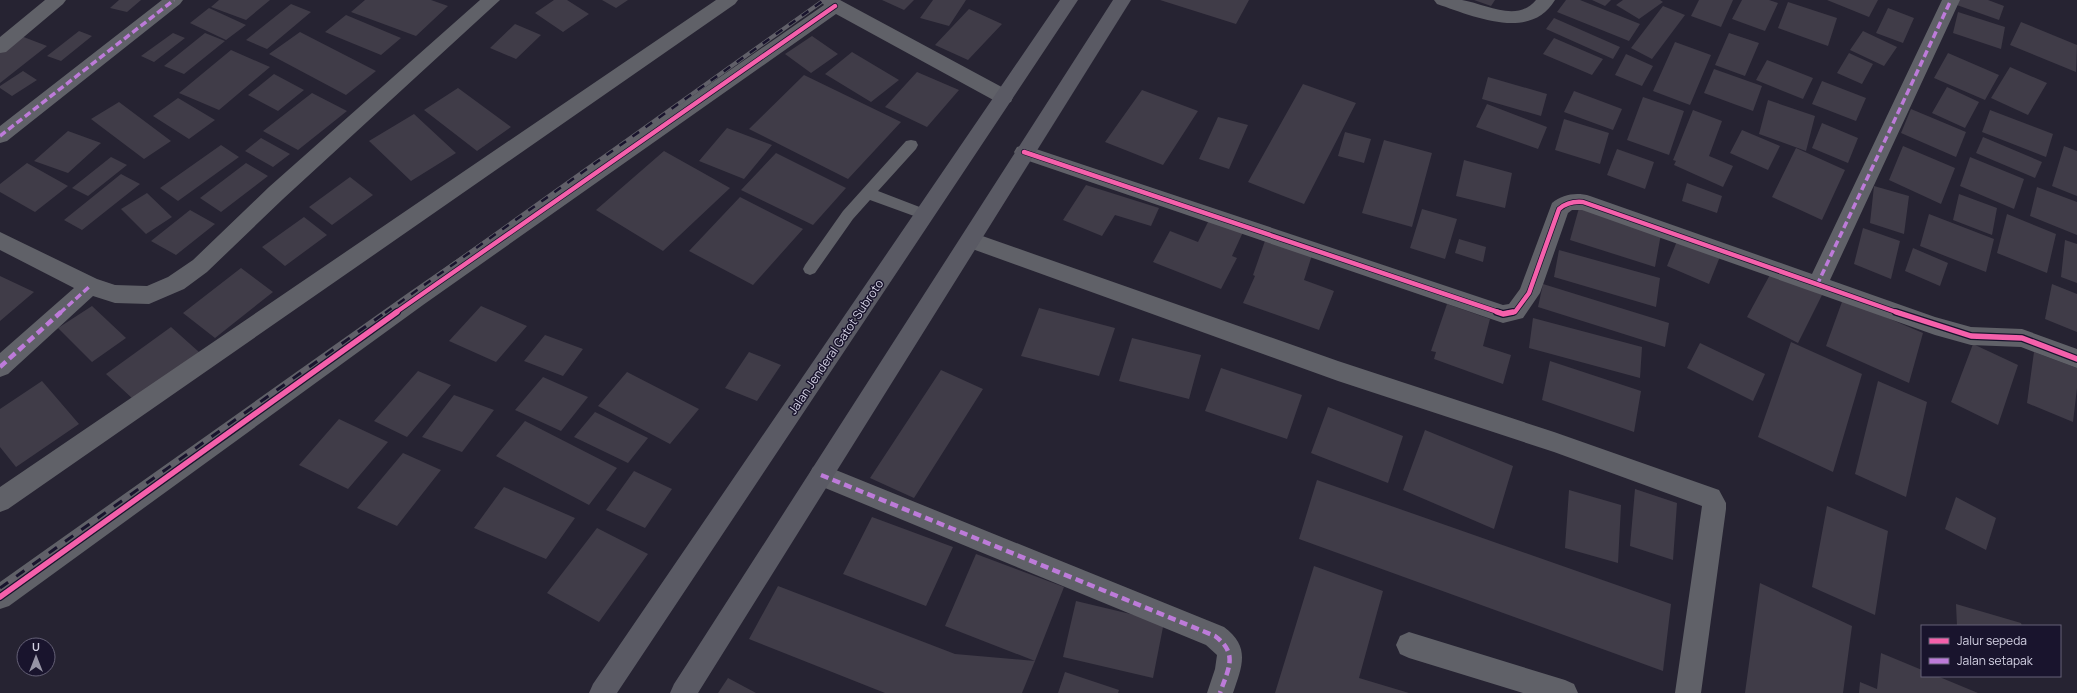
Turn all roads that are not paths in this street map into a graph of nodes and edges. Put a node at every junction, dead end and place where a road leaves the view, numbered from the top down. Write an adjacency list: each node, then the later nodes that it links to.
1 (57, 0): 11 (street)
2 (174, 0): 13 (street)
3 (491, 0): 22 (street)
4 (729, 0): 26 (street)
5 (1069, 0): 12 (main road, Jalan Jenderal Gatot Subroto)
6 (1122, 0): 15 (main road)
7 (1443, 0): 8 (street)
8 (1546, 0)
9 (1951, 0): 21 (street)
10 (832, 3): 12 (street); 27 (street)
11 (0, 47)
12 (1004, 97): 17 (main road, Jalan Jenderal Gatot Subroto)
13 (0, 136)
14 (911, 145): 16 (lane)
15 (1024, 152): 19 (main road); 21 (street)
16 (868, 193): 17 (lane); 20 (lane)
17 (925, 215): 29 (main road, Jalan Jenderal Gatot Subroto)
18 (0, 240): 22 (street)
19 (971, 240): 25 (main road); 33 (street)
20 (810, 269)
21 (1817, 285): 23 (street)
22 (90, 286): 24 (street)
23 (2077, 359)
24 (0, 368)
25 (821, 475): 30 (main road); 31 (street)
26 (0, 501)
27 (0, 597)
28 (1410, 645): 32 (street)
29 (602, 693)
30 (683, 693)
31 (1220, 693)
32 (1565, 693)
33 (1688, 693)

